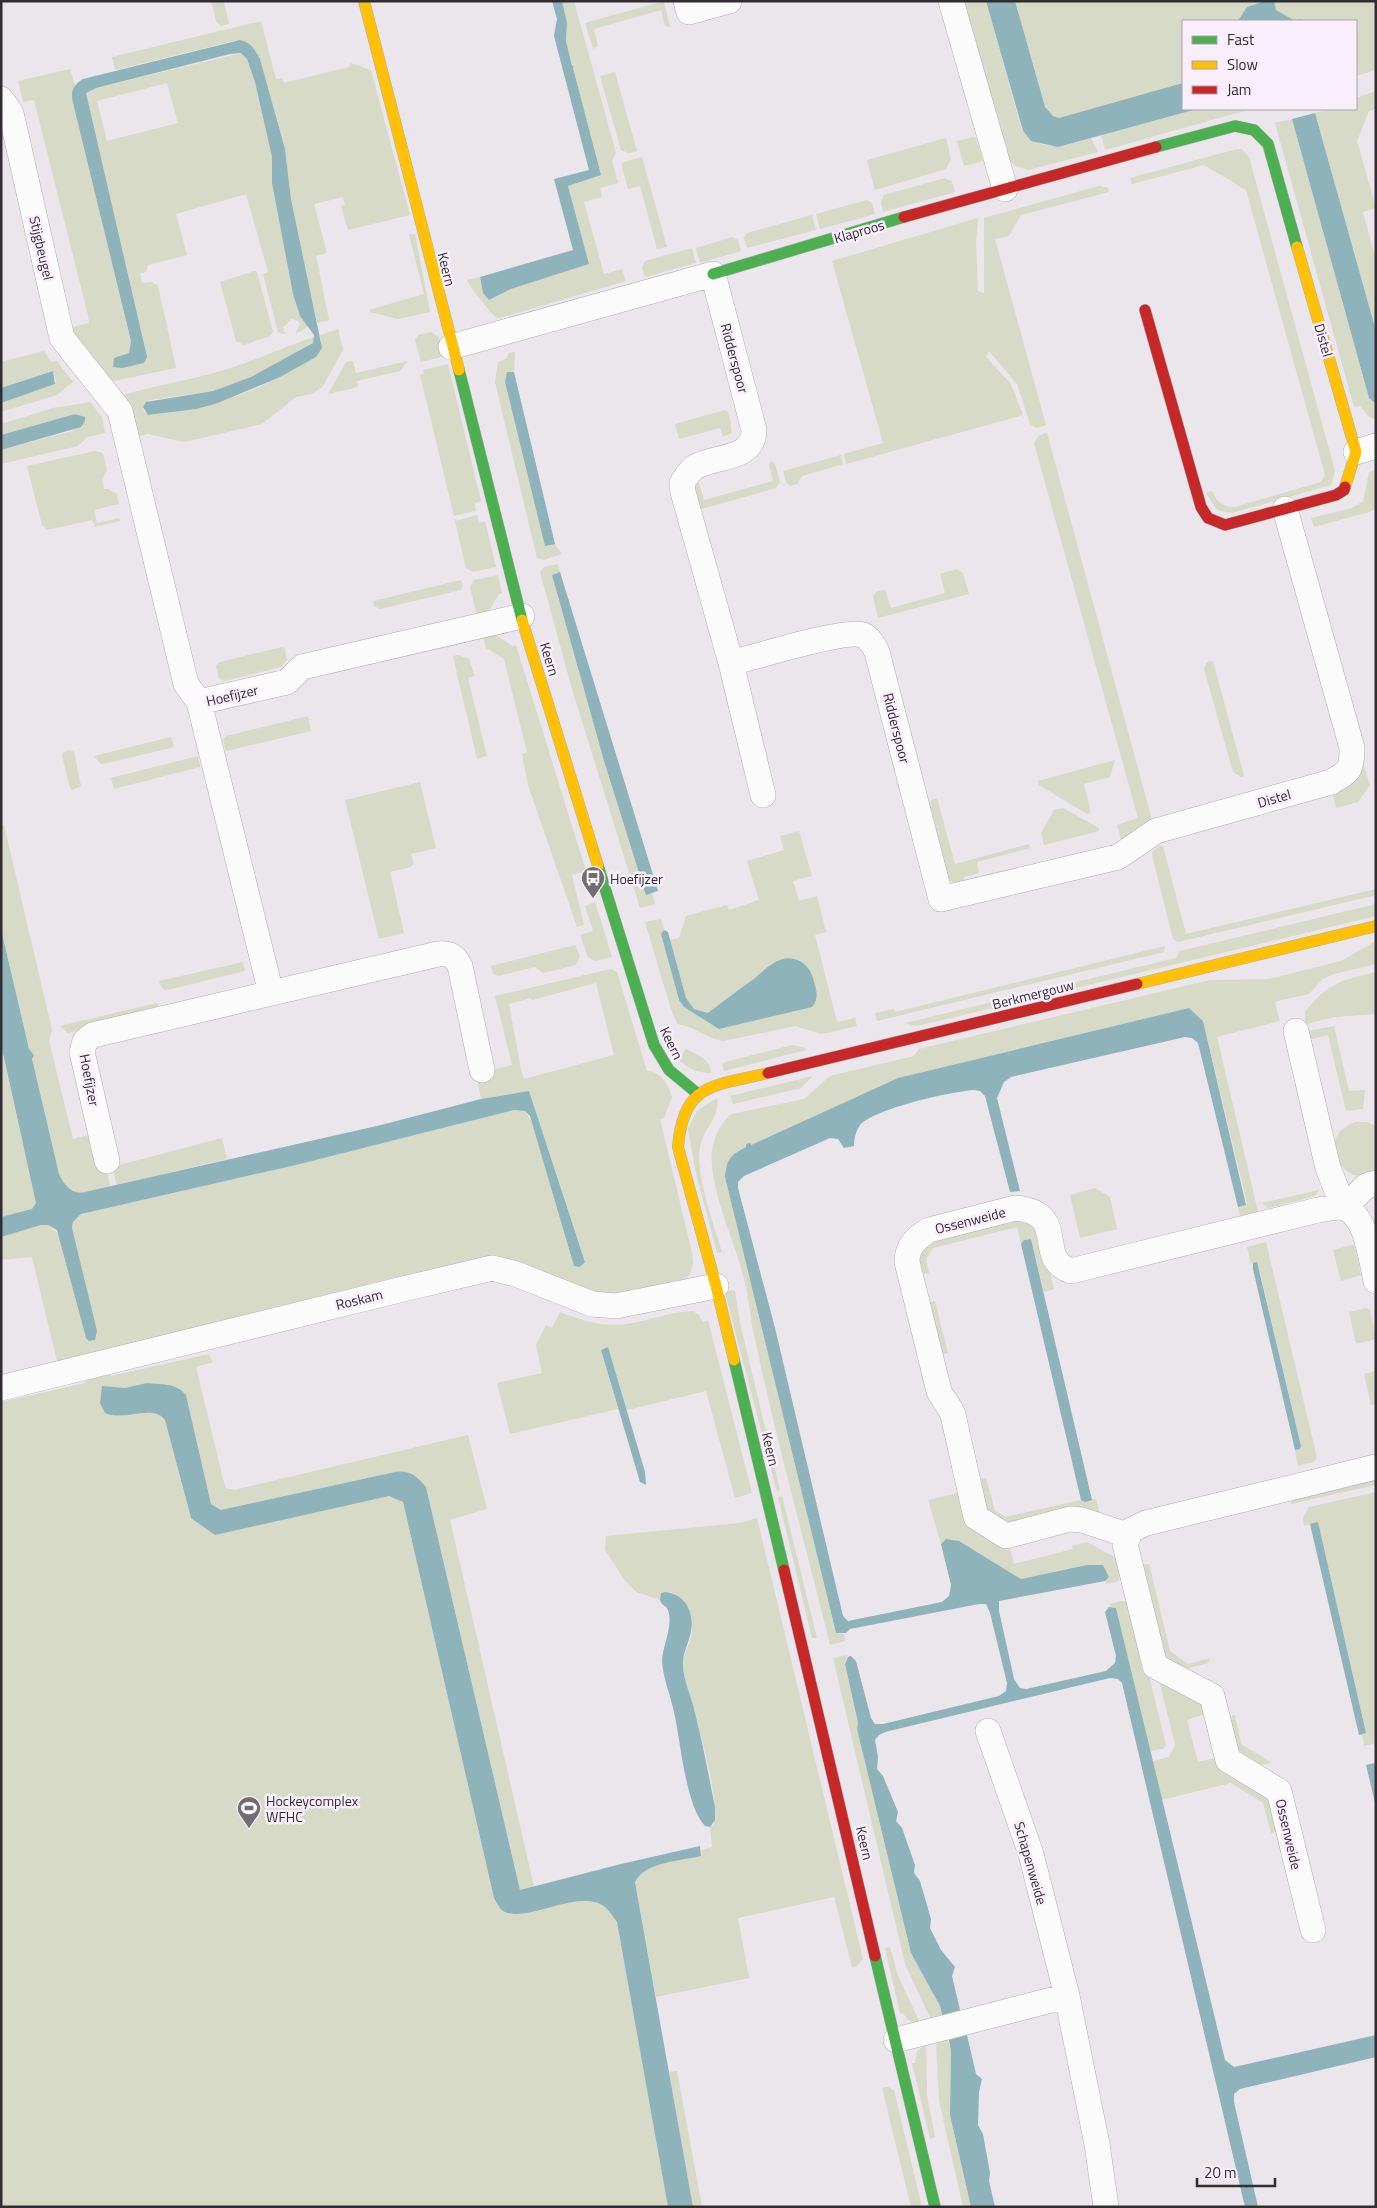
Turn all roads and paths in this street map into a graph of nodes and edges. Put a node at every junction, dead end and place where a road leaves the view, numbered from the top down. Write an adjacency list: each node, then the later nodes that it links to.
1 (364, 1): 10 (street, Keern)
2 (686, 1): 3 (street)
3 (729, 1)
4 (951, 1): 7 (street)
5 (1, 99): 11 (street, Stijgbeugel)
6 (1260, 132): 7 (street, Klaproos); 12 (street, Distel)
7 (1005, 189): 8 (street, Klaproos)
8 (713, 274): 10 (street); 15 (street, Ridderspoor)
9 (1146, 310): 13 (street, Distel)
10 (451, 347): 14 (street, Keern)
11 (101, 388): 16 (street, Hoefijzer)
12 (1366, 449): 13 (street, Distel)
13 (1285, 509): 18 (street, Distel)
14 (522, 616): 16 (street, Hoefijzer); 23 (street, Keern)
15 (731, 663): 17 (street, Ridderspoor); 18 (street, Ridderspoor)
16 (199, 702): 20 (street, Hoefijzer)
17 (763, 795)
18 (941, 899)
19 (1376, 926): 23 (street, Berkmergouw)
20 (271, 993): 22 (street, Hoefijzer); 24 (street, Hoefijzer)
21 (1296, 1030): 26 (street)
22 (482, 1070)
23 (698, 1094): 28 (street, Keern)
24 (107, 1161)
25 (1376, 1183): 26 (street)
26 (1344, 1208): 27 (street); 31 (street, Ossenweide)
27 (1376, 1281)
28 (716, 1286): 29 (street, Roskam); 35 (street, Keern)
29 (1, 1388)
30 (1376, 1467): 31 (street)
31 (1127, 1535): 33 (street, Ossenweide)
32 (988, 1731): 34 (street, Schapenweide)
33 (1313, 1930)
34 (1067, 1996): 35 (street); 37 (street, Schapenweide)
35 (896, 2040): 36 (street, Keern)
36 (935, 2207)
37 (1106, 2207)

